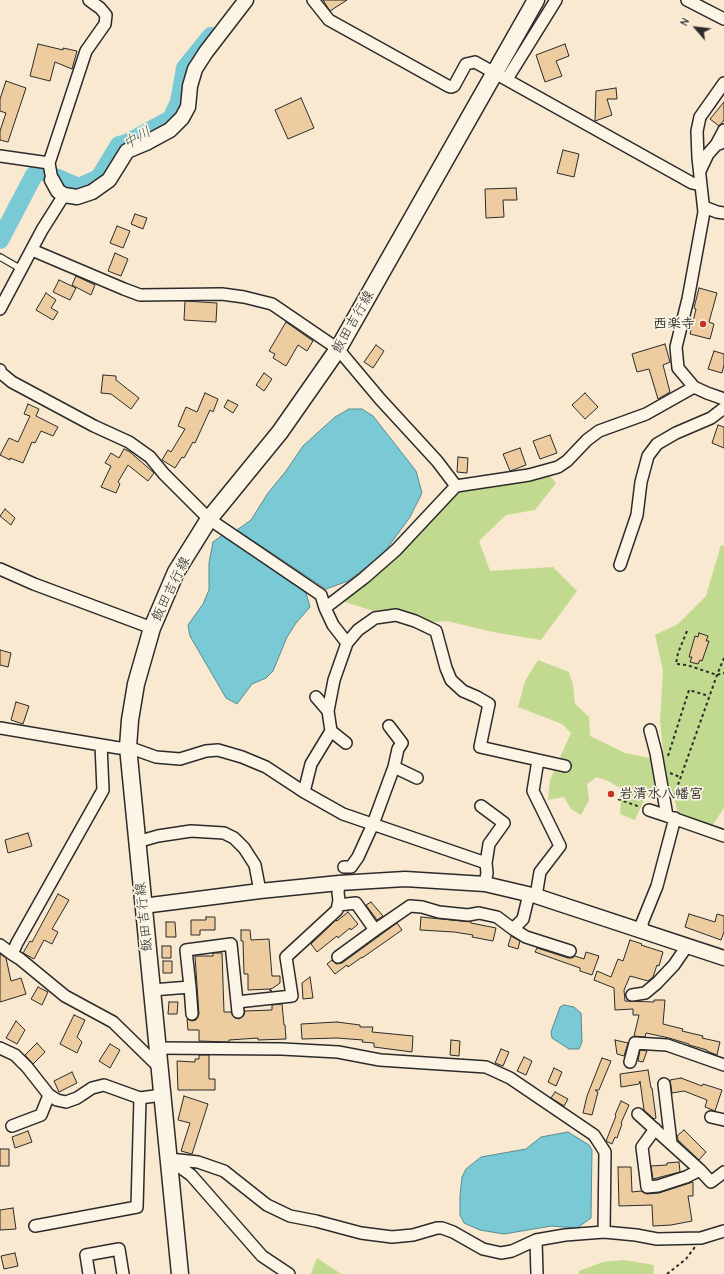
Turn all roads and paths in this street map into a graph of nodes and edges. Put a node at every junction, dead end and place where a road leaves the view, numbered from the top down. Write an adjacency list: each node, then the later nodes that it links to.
1 (89, 0): 13 (street)
2 (246, 0): 16 (street)
3 (313, 0): 8 (street)
4 (536, 0): 8 (main road, 飯田吉行線)
5 (556, 0): 8 (street)
6 (687, 0): 7 (street)
7 (724, 19)
8 (501, 76): 15 (street); 23 (main road, 飯田吉行線)
9 (724, 83): 14 (street)
10 (724, 130): 11 (street)
11 (720, 143): 14 (street)
12 (0, 156): 13 (street)
13 (50, 171): 16 (street)
14 (700, 171): 15 (street)
15 (701, 186): 17 (street)
16 (64, 196): 19 (street)
17 (704, 207): 18 (street); 25 (street)
18 (724, 213)
19 (32, 250): 21 (street); 23 (street)
20 (0, 257): 21 (lane)
21 (21, 269): 22 (street)
22 (0, 309)
23 (338, 350): 28 (street); 29 (main road, 飯田吉行線)
24 (0, 370): 29 (street)
25 (694, 387): 26 (street); 28 (street)
26 (724, 399)
27 (724, 408): 30 (street)
28 (456, 486): 32 (street)
29 (209, 519): 32 (street); 33 (main road, 飯田吉行線)
30 (620, 565)
31 (0, 569): 33 (street)
32 (324, 608): 35 (street)
33 (152, 628): 48 (main road, 飯田吉行線)
34 (687, 631): 38 (path)
35 (347, 643): 41 (street); 50 (street)
36 (724, 658): 38 (path)
37 (724, 673): 38 (path)
38 (717, 675): 39 (path)
39 (710, 696): 49 (path); 54 (path)
40 (316, 697): 41 (street)
41 (328, 711): 45 (street)
42 (389, 726): 52 (street)
43 (0, 728): 47 (street)
44 (650, 730): 61 (street)
45 (331, 731): 46 (street); 56 (street)
46 (346, 743)
47 (101, 745): 48 (street); 79 (street)
48 (128, 747): 56 (street); 64 (main road, 飯田吉行線)
49 (668, 756)
50 (538, 760): 51 (street); 70 (street)
51 (566, 766)
52 (394, 767): 55 (street); 62 (street)
53 (669, 773): 54 (path)
54 (680, 777): 57 (path)
55 (417, 778)
56 (304, 792): 62 (street)
57 (674, 797)
58 (618, 799): 60 (path)
59 (481, 806): 65 (street)
60 (644, 808): 61 (street)
61 (671, 817): 63 (street); 75 (street)
62 (373, 824): 65 (street); 66 (street)
63 (724, 836)
64 (137, 842): 69 (street); 72 (main road, 飯田吉行線)
65 (486, 863): 68 (street)
66 (344, 867)
67 (339, 883): 68 (street); 69 (street); 71 (street)
68 (485, 884): 70 (street)
69 (260, 891): 72 (street)
70 (532, 895): 73 (street); 75 (street)
71 (338, 905): 74 (street); 82 (street)
72 (143, 906): 83 (main road, 飯田吉行線)
73 (513, 929): 74 (street); 78 (street)
74 (375, 930): 80 (street)
75 (643, 931): 77 (street)
76 (0, 945): 79 (street)
77 (687, 946): 81 (street); 84 (street)
78 (570, 951)
79 (12, 954): 90 (street)
80 (338, 957)
81 (724, 958)
82 (190, 987): 83 (street); 85 (street)
83 (152, 990): 87 (main road, 飯田吉行線)
84 (632, 995)
85 (192, 1014)
86 (0, 1048): 92 (street)
87 (157, 1048): 90 (main road, 飯田吉行線); 106 (street)
88 (630, 1062): 89 (street)
89 (724, 1065)
90 (159, 1067): 93 (main road, 飯田吉行線)
91 (664, 1084): 100 (street)
92 (49, 1095): 94 (street); 98 (street)
93 (162, 1095): 94 (street); 101 (main road, 飯田吉行線)
94 (140, 1098): 104 (street)
95 (638, 1114): 99 (street)
96 (711, 1117): 97 (street)
97 (724, 1120)
98 (12, 1126)
99 (655, 1128): 100 (street); 102 (street)
100 (671, 1143): 102 (street)
101 (169, 1159): 108 (street); 111 (main road, 飯田吉行線); 112 (street)
102 (700, 1170): 103 (street)
103 (724, 1172)
104 (36, 1226)
105 (724, 1231): 107 (street)
106 (604, 1232): 107 (street); 108 (street)
107 (701, 1238): 114 (path)
108 (536, 1240): 113 (street)
109 (89, 1274): 110 (street)
110 (123, 1274)
111 (180, 1274)
112 (289, 1274)
113 (537, 1274)
114 (667, 1274)

